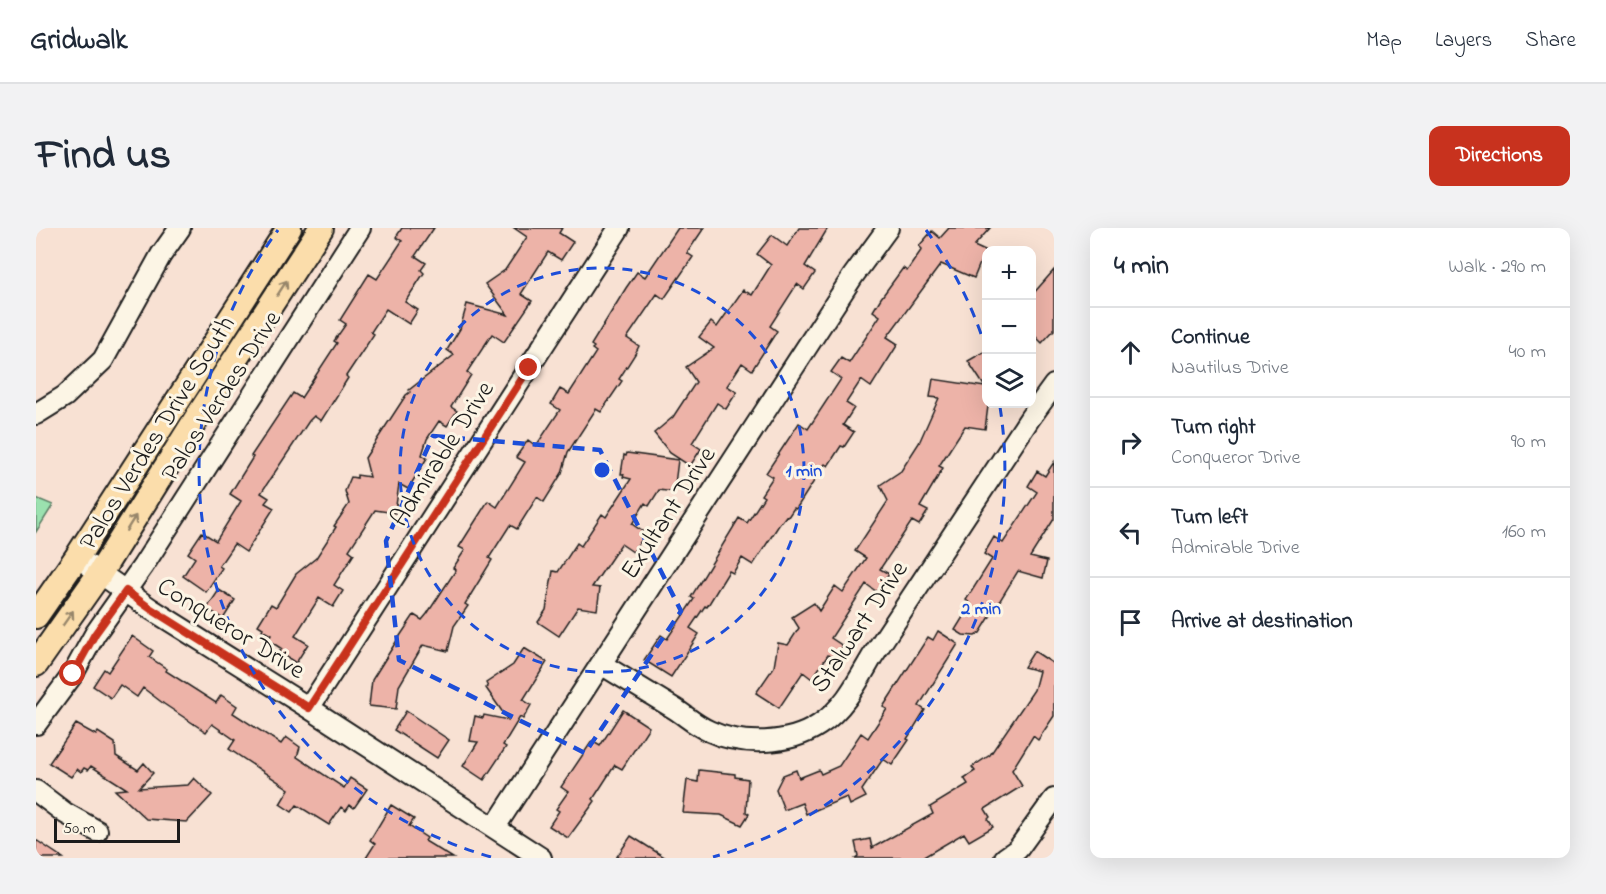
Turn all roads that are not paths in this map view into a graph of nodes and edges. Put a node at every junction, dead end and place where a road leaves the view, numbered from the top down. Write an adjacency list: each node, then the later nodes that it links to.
1 (180, 228): 8 (street)
2 (289, 228): 9 (main road, Palos Verdes Drive South)
3 (321, 228): 10 (main road, Palos Verdes Drive South, one-way to 3)
4 (360, 228): 11 (street, Palos Verdes Drive)
5 (619, 228): 15 (street, Admirable Drive)
6 (888, 228): 14 (street, Exultant Drive)
7 (1054, 385): 14 (street, Stalwart Drive)
8 (36, 414)
9 (77, 556): 10 (street, Conqueror Drive); 12 (main road, Palos Verdes Drive South)
10 (100, 573): 11 (street, Conqueror Drive); 13 (main road, Palos Verdes Drive South, one-way to 10)
11 (126, 591): 15 (street, Conqueror Drive); 16 (street, Palos Verdes Drive)
12 (36, 616)
13 (36, 664)
14 (601, 664): 19 (street, Exultant Drive)
15 (309, 708): 19 (street, Conqueror Drive)
16 (36, 724)
17 (36, 791): 20 (street)
18 (1054, 799): 22 (street)
19 (495, 827): 21 (street, Conqueror Drive)
20 (98, 831)
21 (541, 858)
22 (1005, 858)

